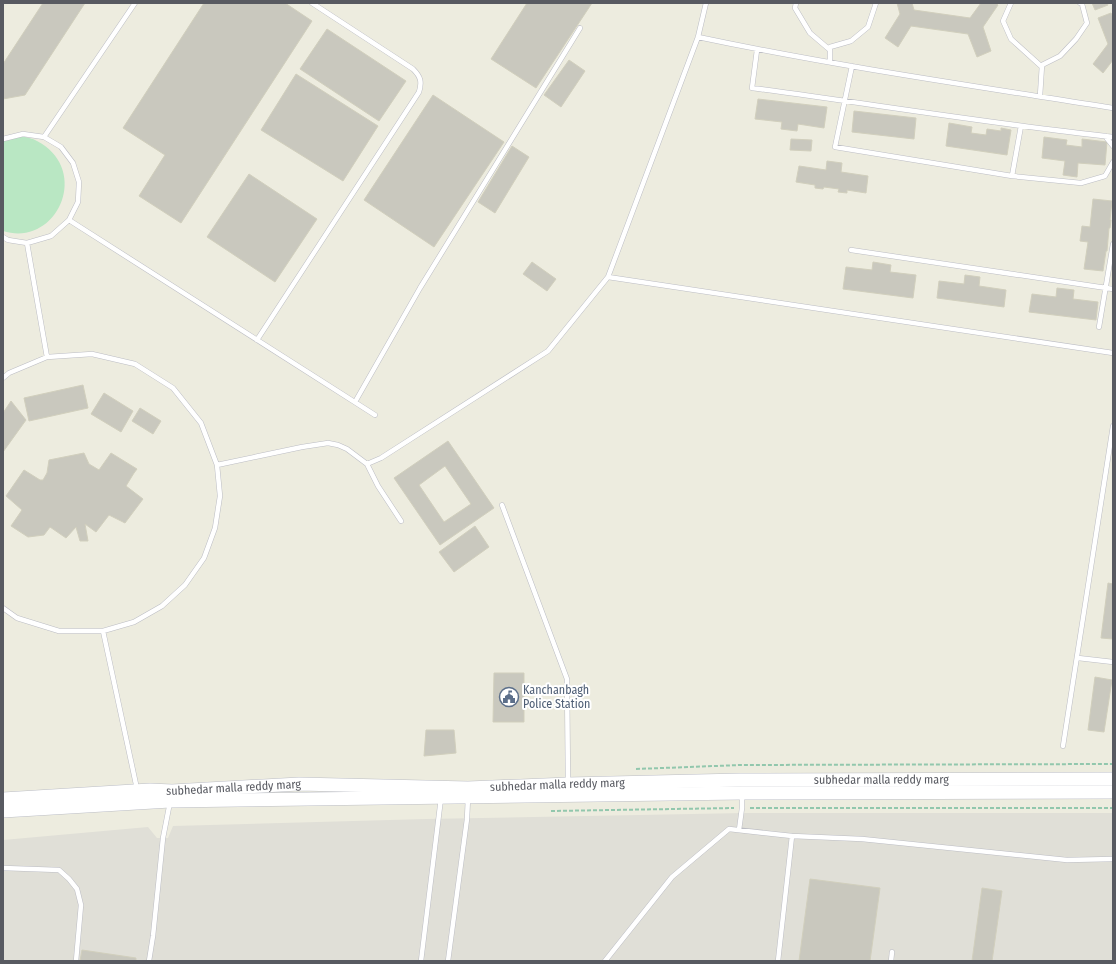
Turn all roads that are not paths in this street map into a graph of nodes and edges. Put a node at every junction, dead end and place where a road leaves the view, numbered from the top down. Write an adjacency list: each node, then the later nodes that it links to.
1 (135, 3): 20 (lane)
2 (312, 3): 35 (lane)
3 (706, 3): 9 (lane)
4 (796, 3): 11 (lane)
5 (876, 3): 11 (lane)
6 (1011, 3): 14 (lane)
7 (1080, 3): 14 (lane)
8 (580, 28): 39 (lane)
9 (698, 37): 10 (lane); 31 (lane)
10 (757, 50): 12 (lane); 16 (lane)
11 (830, 50): 12 (lane)
12 (830, 62): 13 (lane)
13 (852, 66): 15 (lane); 16 (lane)
14 (1042, 67): 15 (lane)
15 (1040, 96): 17 (lane)
16 (845, 100): 18 (lane); 25 (lane)
17 (1113, 108)
18 (1021, 126): 19 (lane); 25 (lane)
19 (1105, 136): 21 (lane); 23 (lane)
20 (44, 137): 22 (lane); 26 (lane)
21 (1113, 137)
22 (3, 139)
23 (1113, 146)
24 (1113, 162): 25 (lane)
25 (1012, 176)
26 (69, 220): 28 (lane); 35 (lane)
27 (3, 237): 28 (lane)
28 (27, 243): 37 (lane)
29 (1113, 244): 32 (lane)
30 (851, 250): 32 (lane)
31 (608, 277): 36 (lane); 43 (lane)
32 (1105, 288): 33 (lane); 34 (lane)
33 (1113, 289)
34 (1099, 327)
35 (257, 340): 39 (lane)
36 (1113, 353)
37 (47, 358): 38 (lane); 42 (lane)
38 (3, 378)
39 (355, 402): 40 (lane)
40 (375, 416)
41 (1113, 426): 48 (lane)
42 (217, 464): 43 (lane); 47 (lane)
43 (367, 464): 45 (lane)
44 (502, 505): 52 (lane)
45 (401, 521)
46 (3, 608): 47 (lane)
47 (103, 631): 53 (lane)
48 (1078, 658): 49 (lane); 50 (lane)
49 (1113, 662)
50 (1063, 746)
51 (1113, 779): 52 (main road, subhedar malla reddy marg)
52 (568, 784): 56 (main road, subhedar malla reddy marg)
53 (138, 791): 58 (main road, subhedar malla reddy marg); 59 (main road, subhedar malla reddy marg)
54 (441, 792): 56 (main road, subhedar malla reddy marg); 58 (main road, subhedar malla reddy marg); 68 (lane)
55 (1113, 792): 57 (main road, subhedar malla reddy marg)
56 (468, 793): 57 (main road, subhedar malla reddy marg); 69 (lane)
57 (742, 793): 61 (lane)
58 (171, 796): 60 (main road, subhedar malla reddy marg); 67 (lane)
59 (3, 799)
60 (3, 811)
61 (739, 830): 62 (lane); 70 (lane)
62 (792, 836): 63 (lane); 71 (lane)
63 (1113, 859)
64 (3, 868): 66 (lane)
65 (892, 952): 72 (lane)
66 (76, 961)
67 (149, 961)
68 (421, 961)
69 (448, 961)
70 (605, 961)
71 (778, 961)
72 (891, 961)

